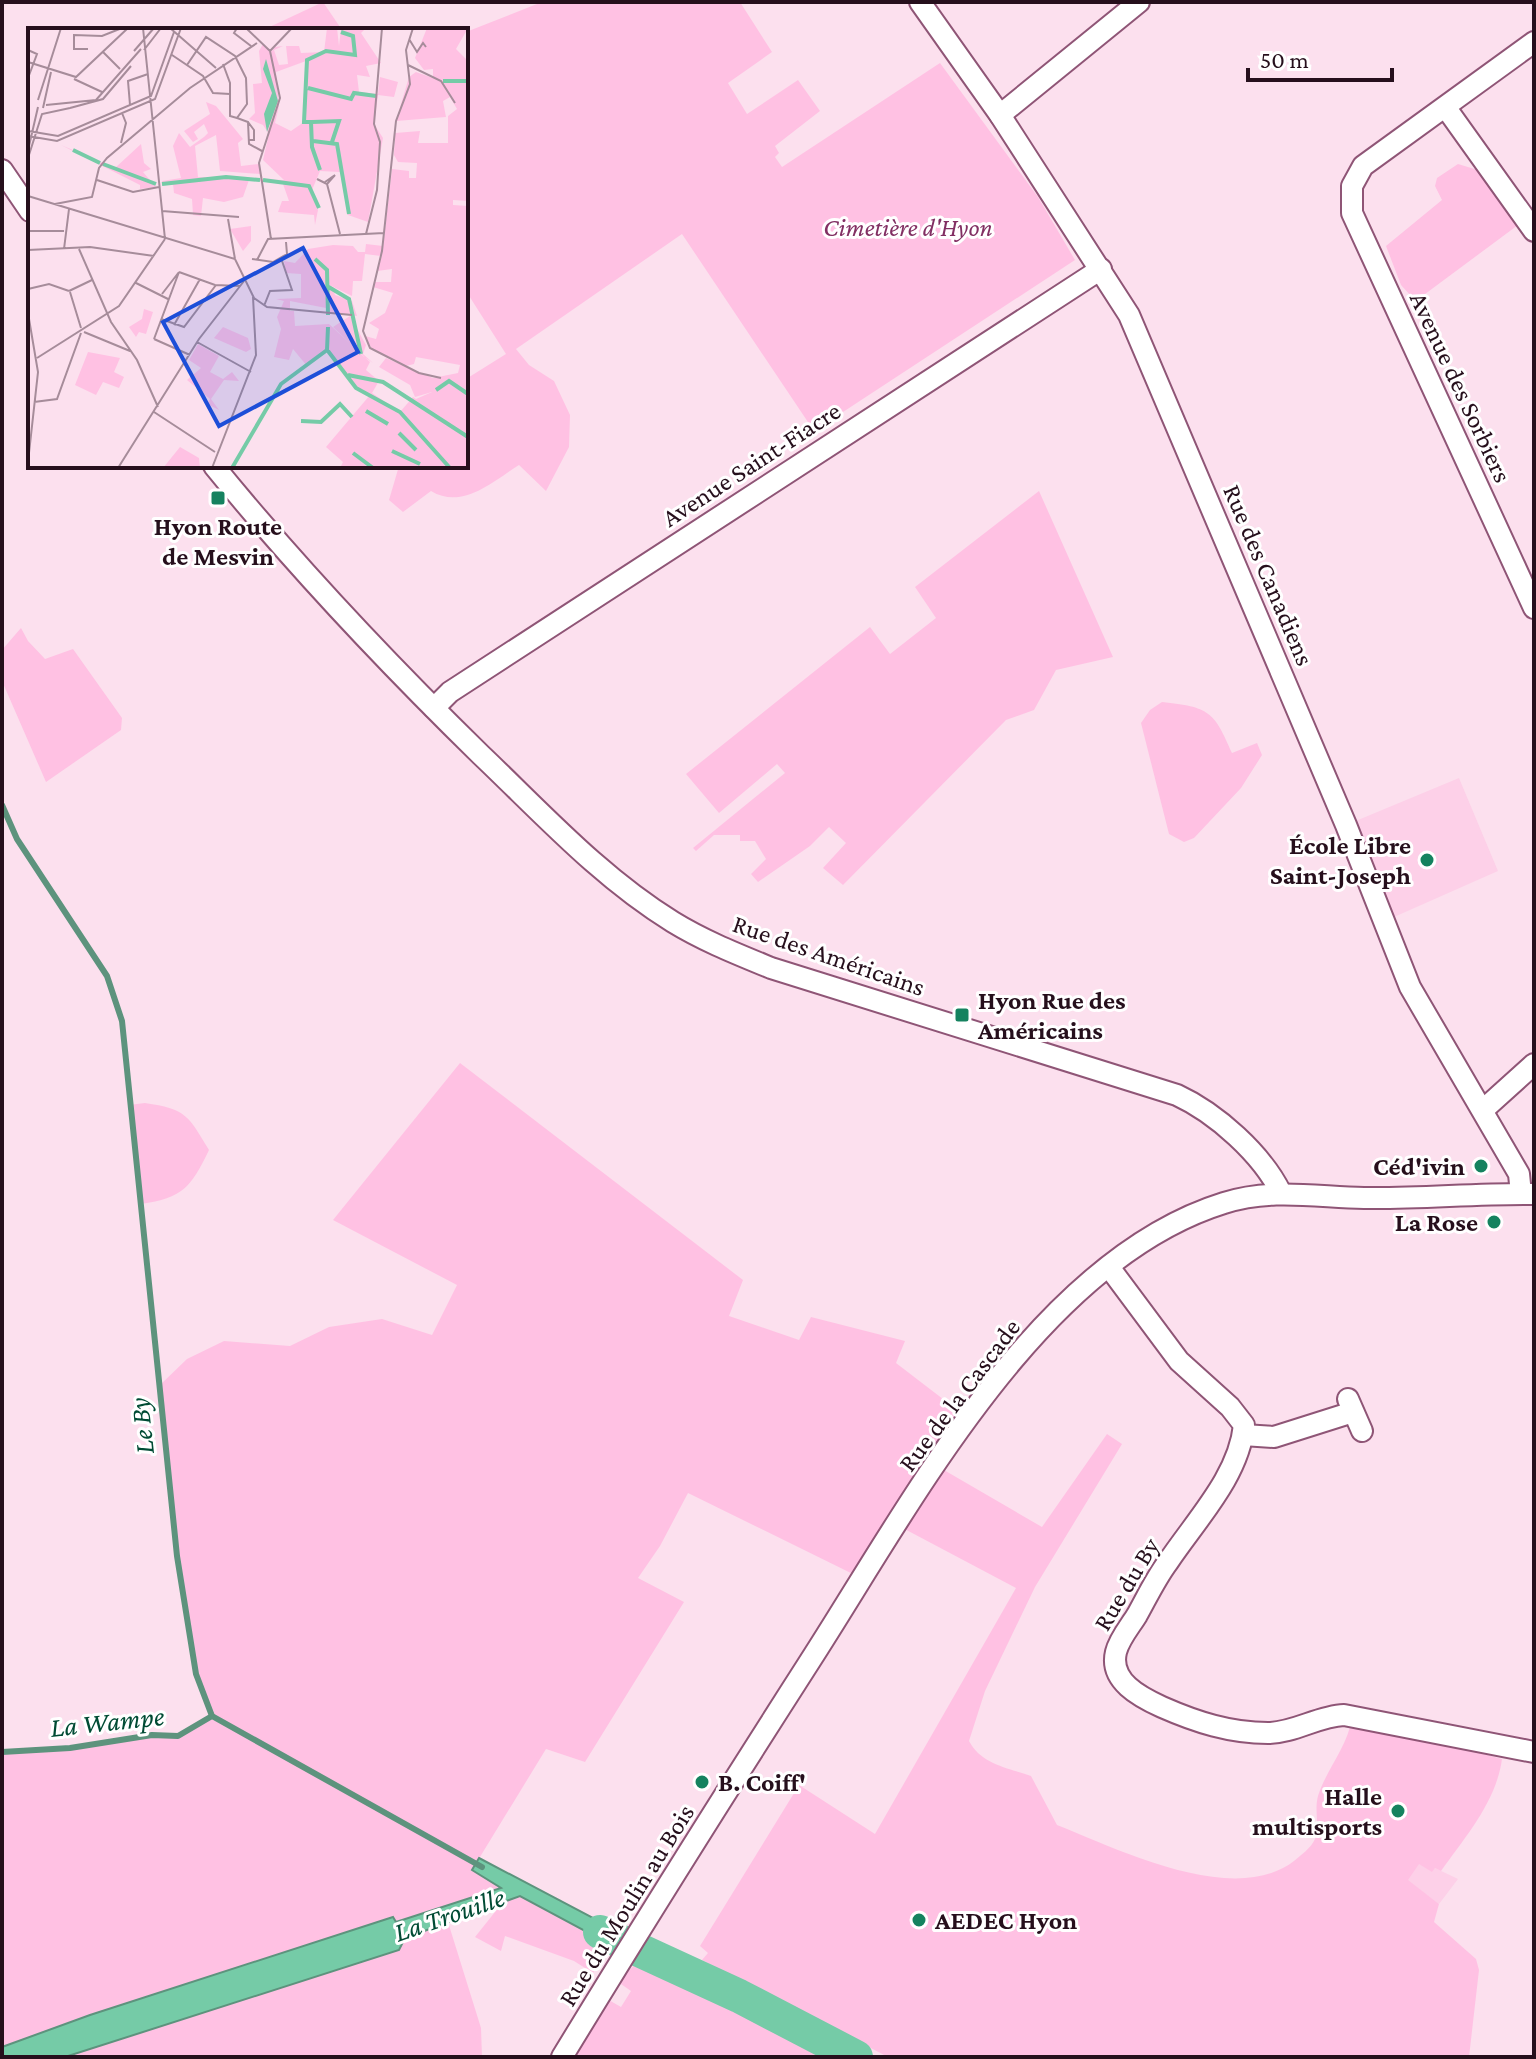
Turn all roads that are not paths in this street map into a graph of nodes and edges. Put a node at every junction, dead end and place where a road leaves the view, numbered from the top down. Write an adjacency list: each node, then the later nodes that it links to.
1 (920, 2): 5 (street, Rue des Canadiens)
2 (1139, 2): 5 (street)
3 (1534, 42): 4 (street)
4 (1446, 108): 8 (street); 11 (street, Avenue des Sorbiers)
5 (1000, 115): 9 (street, Rue des Canadiens)
6 (2, 170): 7 (street)
7 (28, 208)
8 (1534, 231)
9 (1101, 269): 12 (street, Avenue Saint-Fiacre); 14 (street, Rue des Canadiens)
10 (216, 468): 12 (street, Rue des Américains)
11 (1534, 608)
12 (434, 708): 15 (street, Rue des Américains)
13 (1534, 1064): 14 (street)
14 (1483, 1110): 16 (street, Rue des Canadiens)
15 (1281, 1193): 16 (street, Rue de la Cascade); 17 (street, Rue de la Cascade)
16 (1528, 1194)
17 (1109, 1267): 19 (street); 20 (street, Rue de la Cascade)
18 (1354, 1414): 19 (street)
19 (1243, 1435): 21 (street, Rue du By)
20 (863, 1579): 22 (street, Rue du Moulin au Bois)
21 (1534, 1752)
22 (562, 2057)

